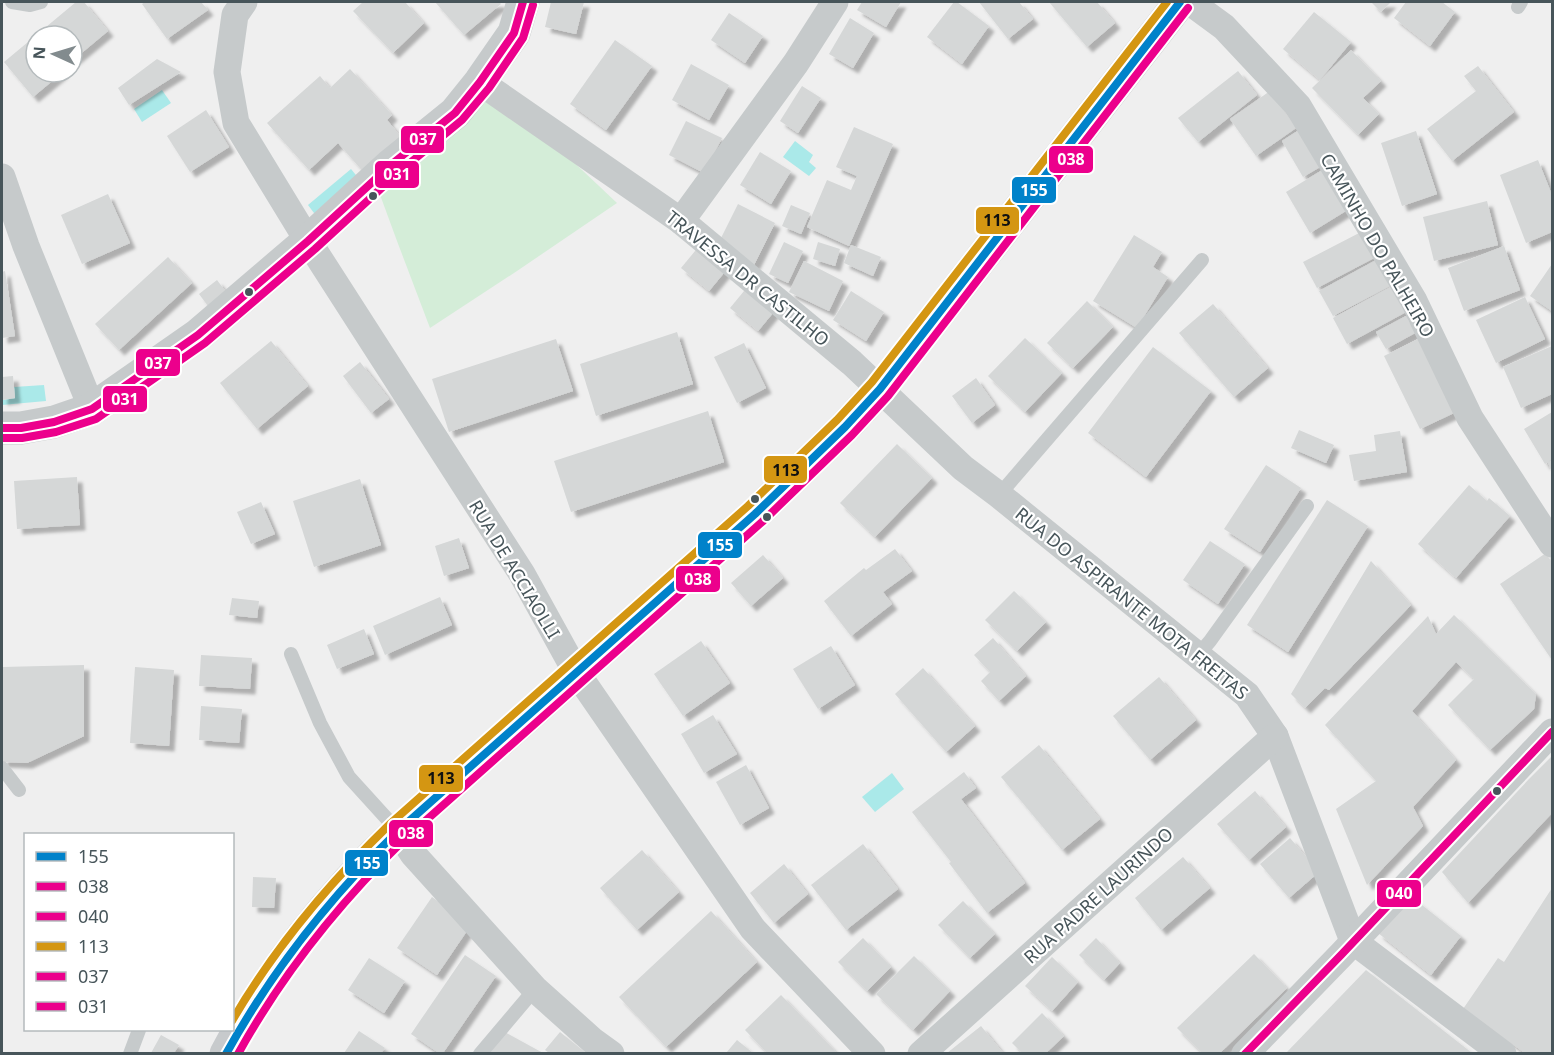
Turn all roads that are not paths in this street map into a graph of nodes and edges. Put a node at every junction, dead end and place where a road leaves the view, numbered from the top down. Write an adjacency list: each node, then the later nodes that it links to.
1 (12, 2): 2 (lane)
2 (40, 2)
3 (523, 2): 8 (street)
4 (835, 2): 10 (street)
5 (1180, 2): 13 (main road)
6 (1190, 2): 18 (street, CAMINHO DO PALHEIRO)
7 (234, 6): 11 (street, RUA DE ACCIAOLLI)
8 (480, 82): 10 (street, TRAVESSA DR CASTILHO); 11 (street)
9 (2, 177): 14 (street)
10 (681, 221): 13 (street, TRAVESSA DR CASTILHO)
11 (308, 241): 14 (street); 21 (street, RUA DE ACCIAOLLI)
12 (1202, 260): 16 (lane)
13 (880, 389): 16 (street, TRAVESSA DR CASTILHO); 21 (main road)
14 (92, 409): 15 (street)
15 (2, 428)
16 (999, 495): 20 (street, RUA DO ASPIRANTE MOTA FREITAS)
17 (1307, 506): 20 (lane)
18 (1552, 544)
19 (291, 654): 26 (lane)
20 (1198, 655): 23 (street, RUA DO ASPIRANTE MOTA FREITAS)
21 (576, 672): 26 (main road); 34 (street, RUA DE ACCIAOLLI)
22 (1552, 732): 27 (street)
23 (1275, 736): 27 (street, RUA DO ASPIRANTE MOTA FREITAS); 35 (street, RUA PADRE LAURINDO)
24 (2, 768): 25 (lane)
25 (19, 790)
26 (398, 831): 28 (street); 31 (main road)
27 (1353, 941): 36 (street); 37 (street)
28 (535, 989): 32 (lane); 33 (street)
29 (138, 1031): 30 (lane)
30 (130, 1053)
31 (226, 1053)
32 (480, 1053)
33 (611, 1053)
34 (872, 1053)
35 (921, 1053)
36 (1245, 1053)
37 (1503, 1053)

